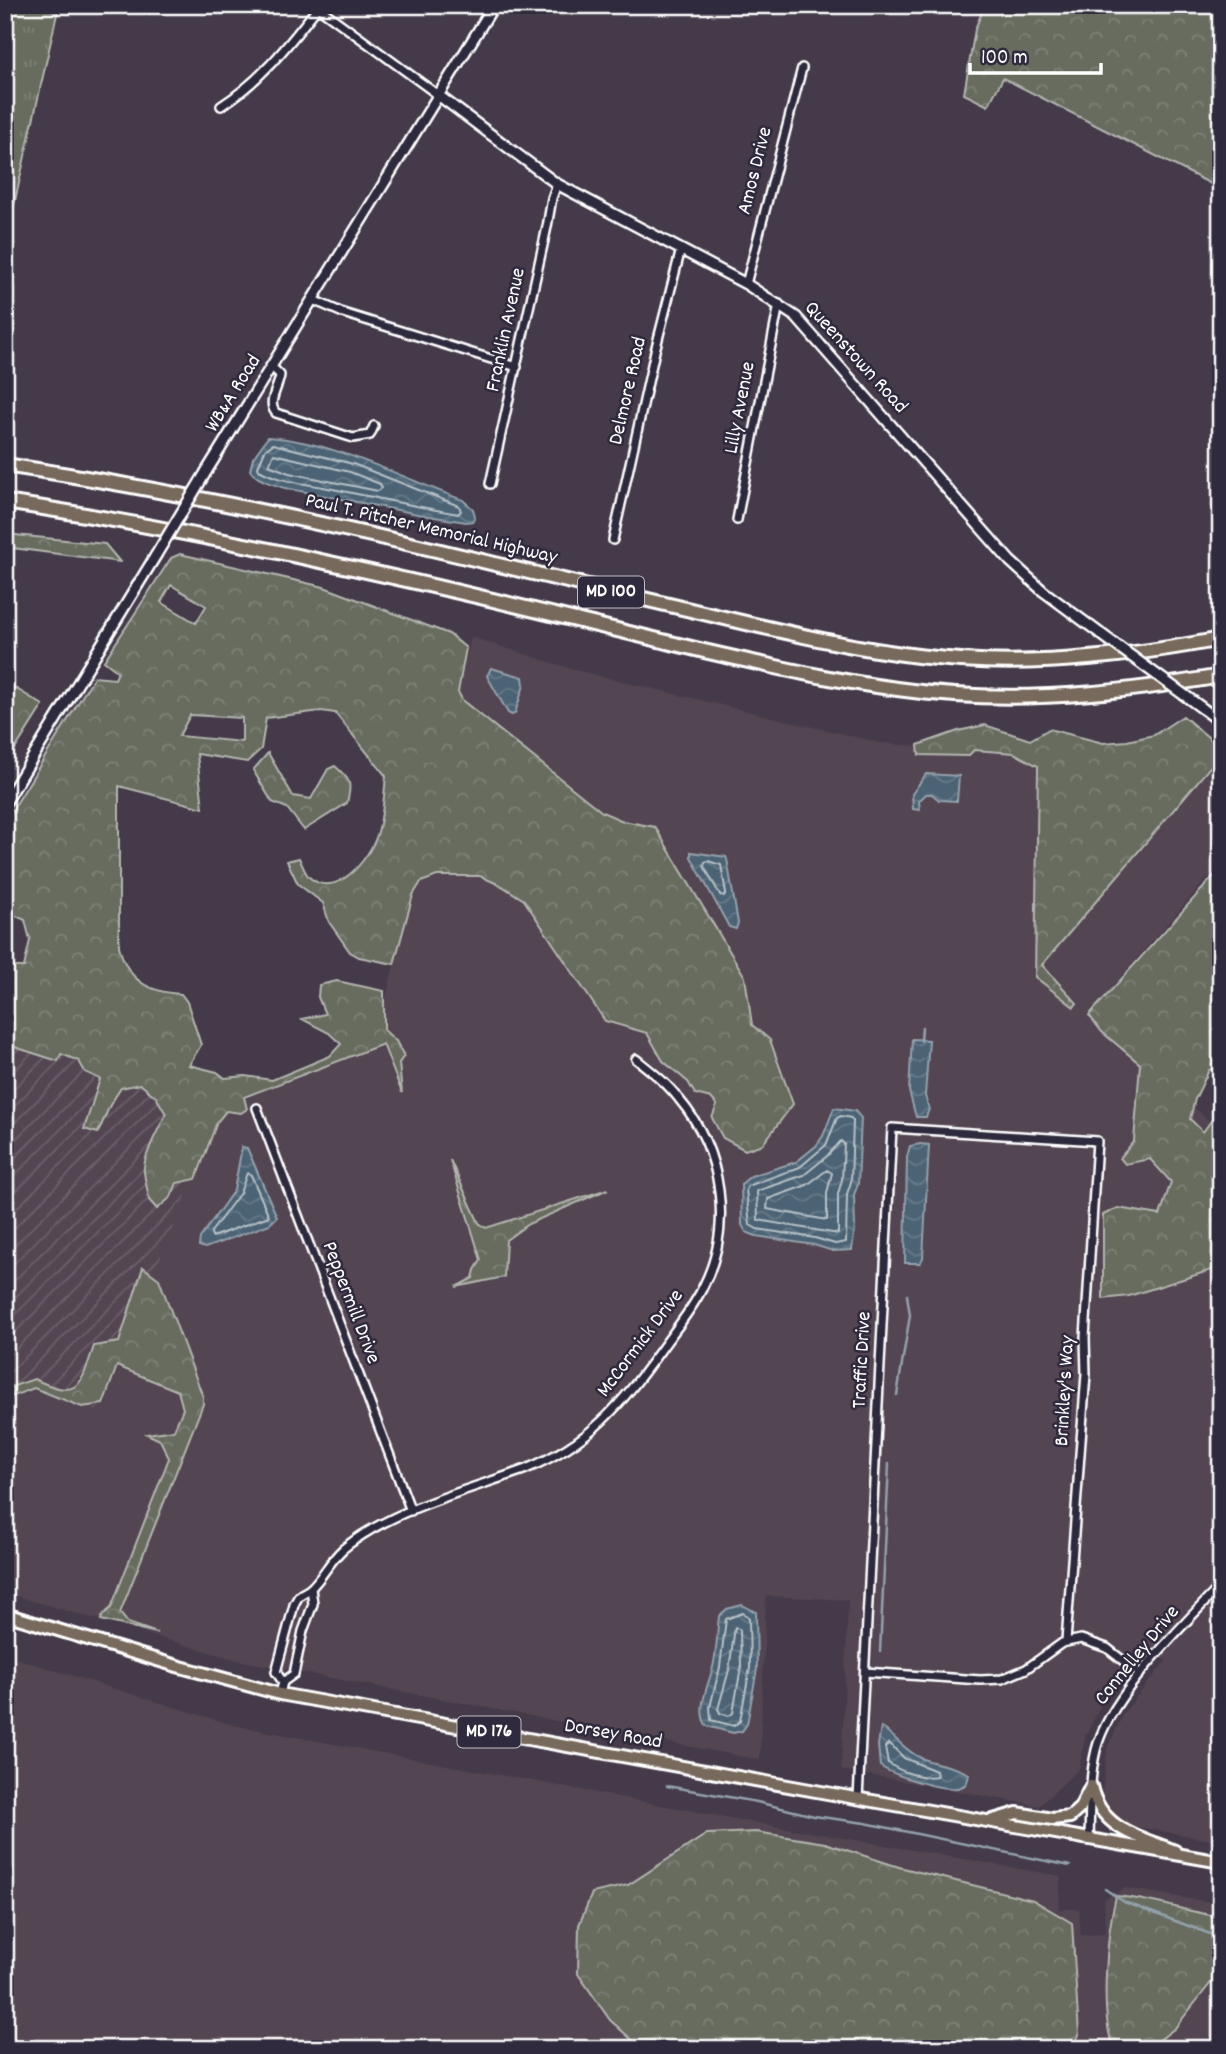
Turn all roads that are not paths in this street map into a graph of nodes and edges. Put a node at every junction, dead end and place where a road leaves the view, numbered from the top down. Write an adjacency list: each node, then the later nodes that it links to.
1 (495, 5): 4 (street, WB&A Road)
2 (316, 6): 4 (street, Queenstown Road); 5 (street)
3 (802, 68): 8 (street, Amos Drive)
4 (438, 95): 6 (street, Queenstown Road); 9 (street, WB&A Road)
5 (220, 106)
6 (557, 184): 7 (street, Queenstown Road); 12 (street, Franklin Avenue)
7 (681, 249): 8 (street, Queenstown Road); 18 (street, Delmore Road)
8 (746, 284): 10 (street, Queenstown Road)
9 (313, 300): 11 (street, WB&A Road); 12 (street)
10 (779, 304): 17 (street, Lilly Avenue); 21 (street, Queenstown Road, bridge)
11 (272, 367): 13 (street); 22 (street, WB&A Road, bridge)
12 (517, 367): 15 (street, Franklin Avenue)
13 (374, 426)
14 (5, 465): 19 (highway, Paul T. Pitcher Memorial Highway / MD 100)
15 (490, 484)
16 (5, 502): 20 (highway, MD 100)
17 (737, 520)
18 (613, 540)
19 (1221, 639)
20 (1221, 676)
21 (1221, 722)
22 (5, 803)
23 (636, 1059): 26 (street, McCormick Drive)
24 (257, 1108): 26 (street, Peppermill Drive)
25 (1097, 1142): 30 (street, Brinkley's Way); 31 (street, Traffic Drive)
26 (411, 1511): 28 (street, McCormick Drive)
27 (1221, 1585): 32 (street, Connelley Drive)
28 (312, 1588): 33 (street, McCormick Drive); 33 (street, McCormick Drive)
29 (5, 1615): 33 (main road, Dorsey Road / MD 176)
30 (1066, 1641): 31 (street); 32 (street)
31 (865, 1672): 35 (street, Traffic Drive)
32 (1140, 1674): 34 (street, Connelley Drive)
33 (281, 1688): 35 (main road, Dorsey Road / MD 176)
34 (1091, 1786): 36 (main road); 37 (street, Connelley Drive); 38 (main road)
35 (858, 1799): 36 (main road, Dorsey Road / MD 176)
36 (985, 1822): 37 (main road, Dorsey Road / MD 176)
37 (1089, 1840): 38 (main road, Dorsey Road / MD 176)
38 (1191, 1858): 39 (main road, Dorsey Road / MD 176)
39 (1221, 1862)

